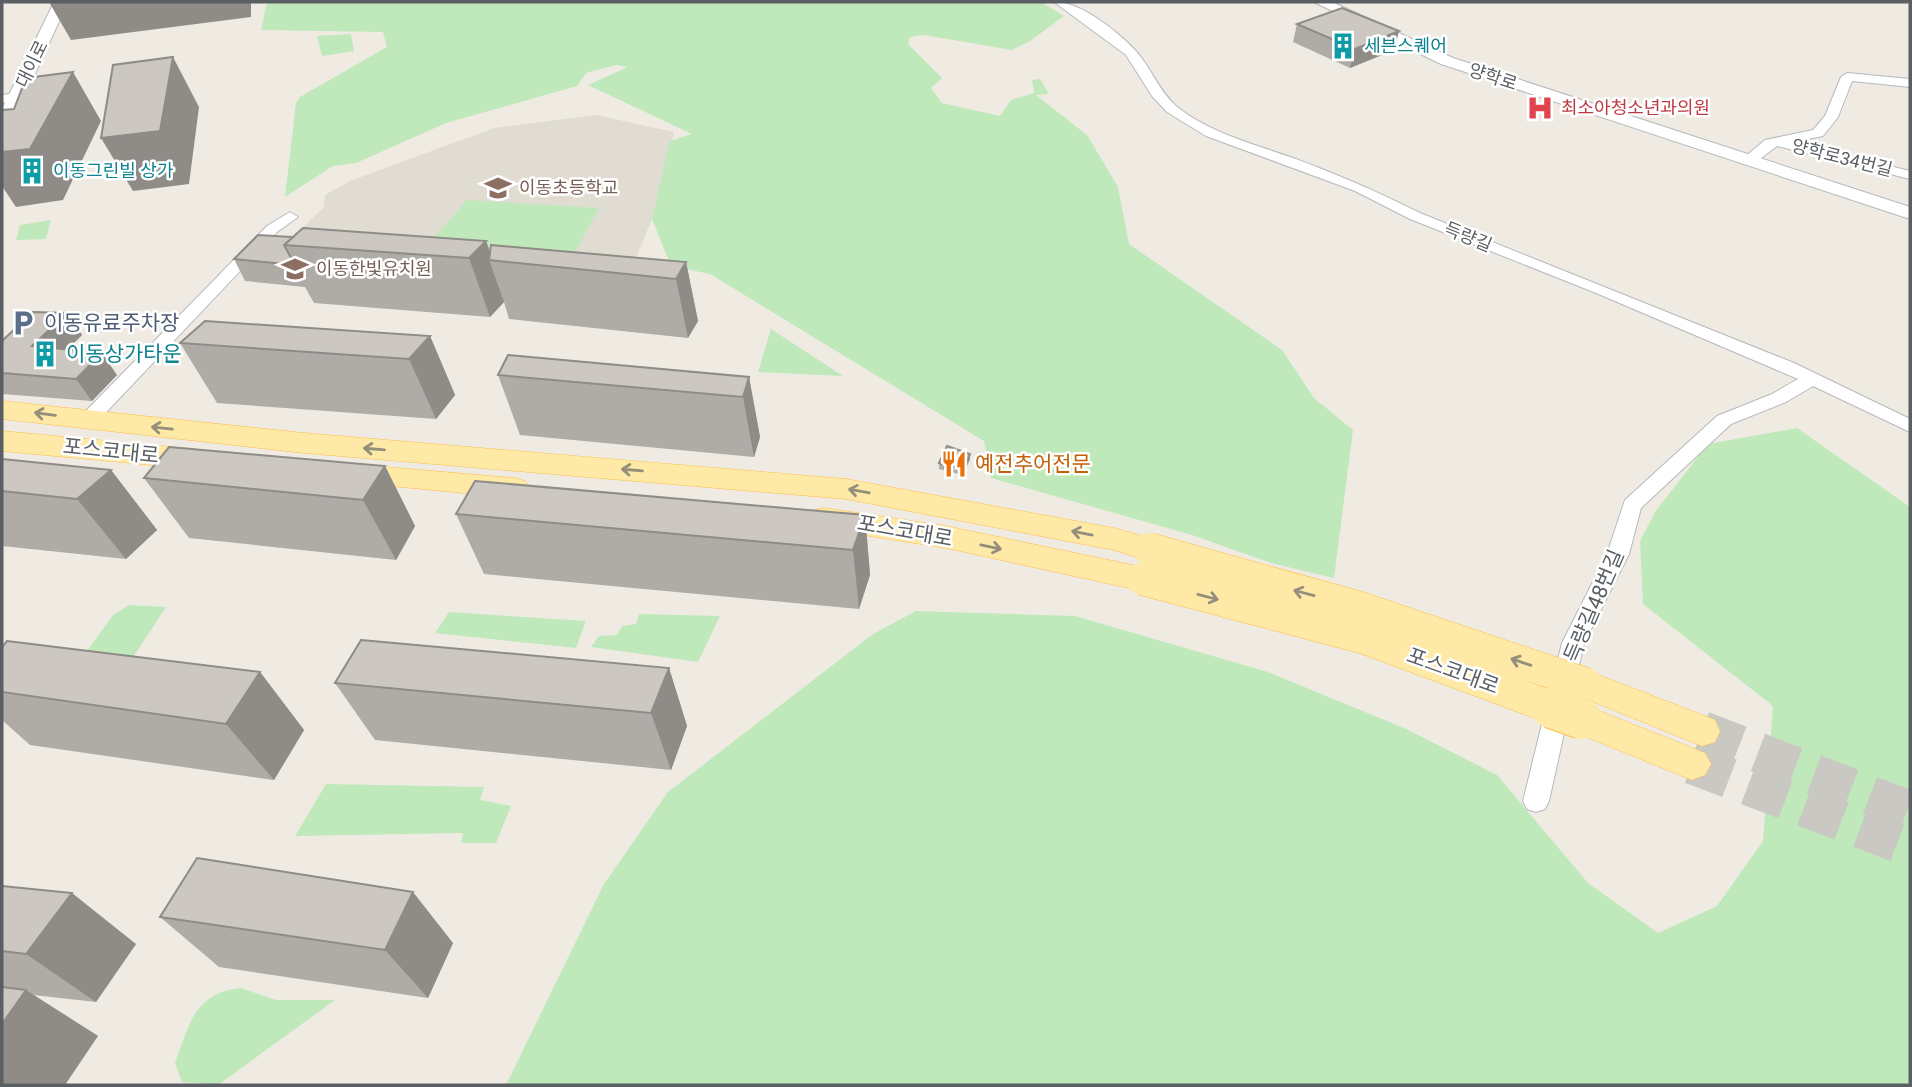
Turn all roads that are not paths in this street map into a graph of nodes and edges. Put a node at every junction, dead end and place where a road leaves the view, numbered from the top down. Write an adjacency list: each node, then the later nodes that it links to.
1 (61, 2): 5 (street, 대이로)
2 (1060, 2): 12 (street, 득량길)
3 (1321, 2): 8 (street, 양학로)
4 (1910, 83): 7 (street)
5 (9, 98): 6 (street, 대이로)
6 (2, 126)
7 (1774, 142): 8 (street); 9 (street, 양학로34번길)
8 (1751, 159): 10 (street, 양학로)
9 (1910, 175)
10 (1910, 213)
11 (290, 217): 14 (street, 포스코대로)
12 (1812, 379): 15 (street, 득량길); 22 (street, 득량길48번길)
13 (2, 410): 14 (main road, 포스코대로, one-way to 13)
14 (88, 420): 16 (main road, 포스코대로, one-way to 14)
15 (1910, 426)
16 (206, 433): 18 (main road); 21 (main road, 포스코대로, one-way to 16)
17 (2, 441): 18 (main road, 포스코대로)
18 (186, 458): 19 (main road, 포스코대로)
19 (738, 509)
20 (792, 515): 21 (main road, 포스코대로, one-way to 21)
21 (1145, 564): 21 (main road, 포스코대로, one-way to 21, bridge)
22 (1536, 801)

